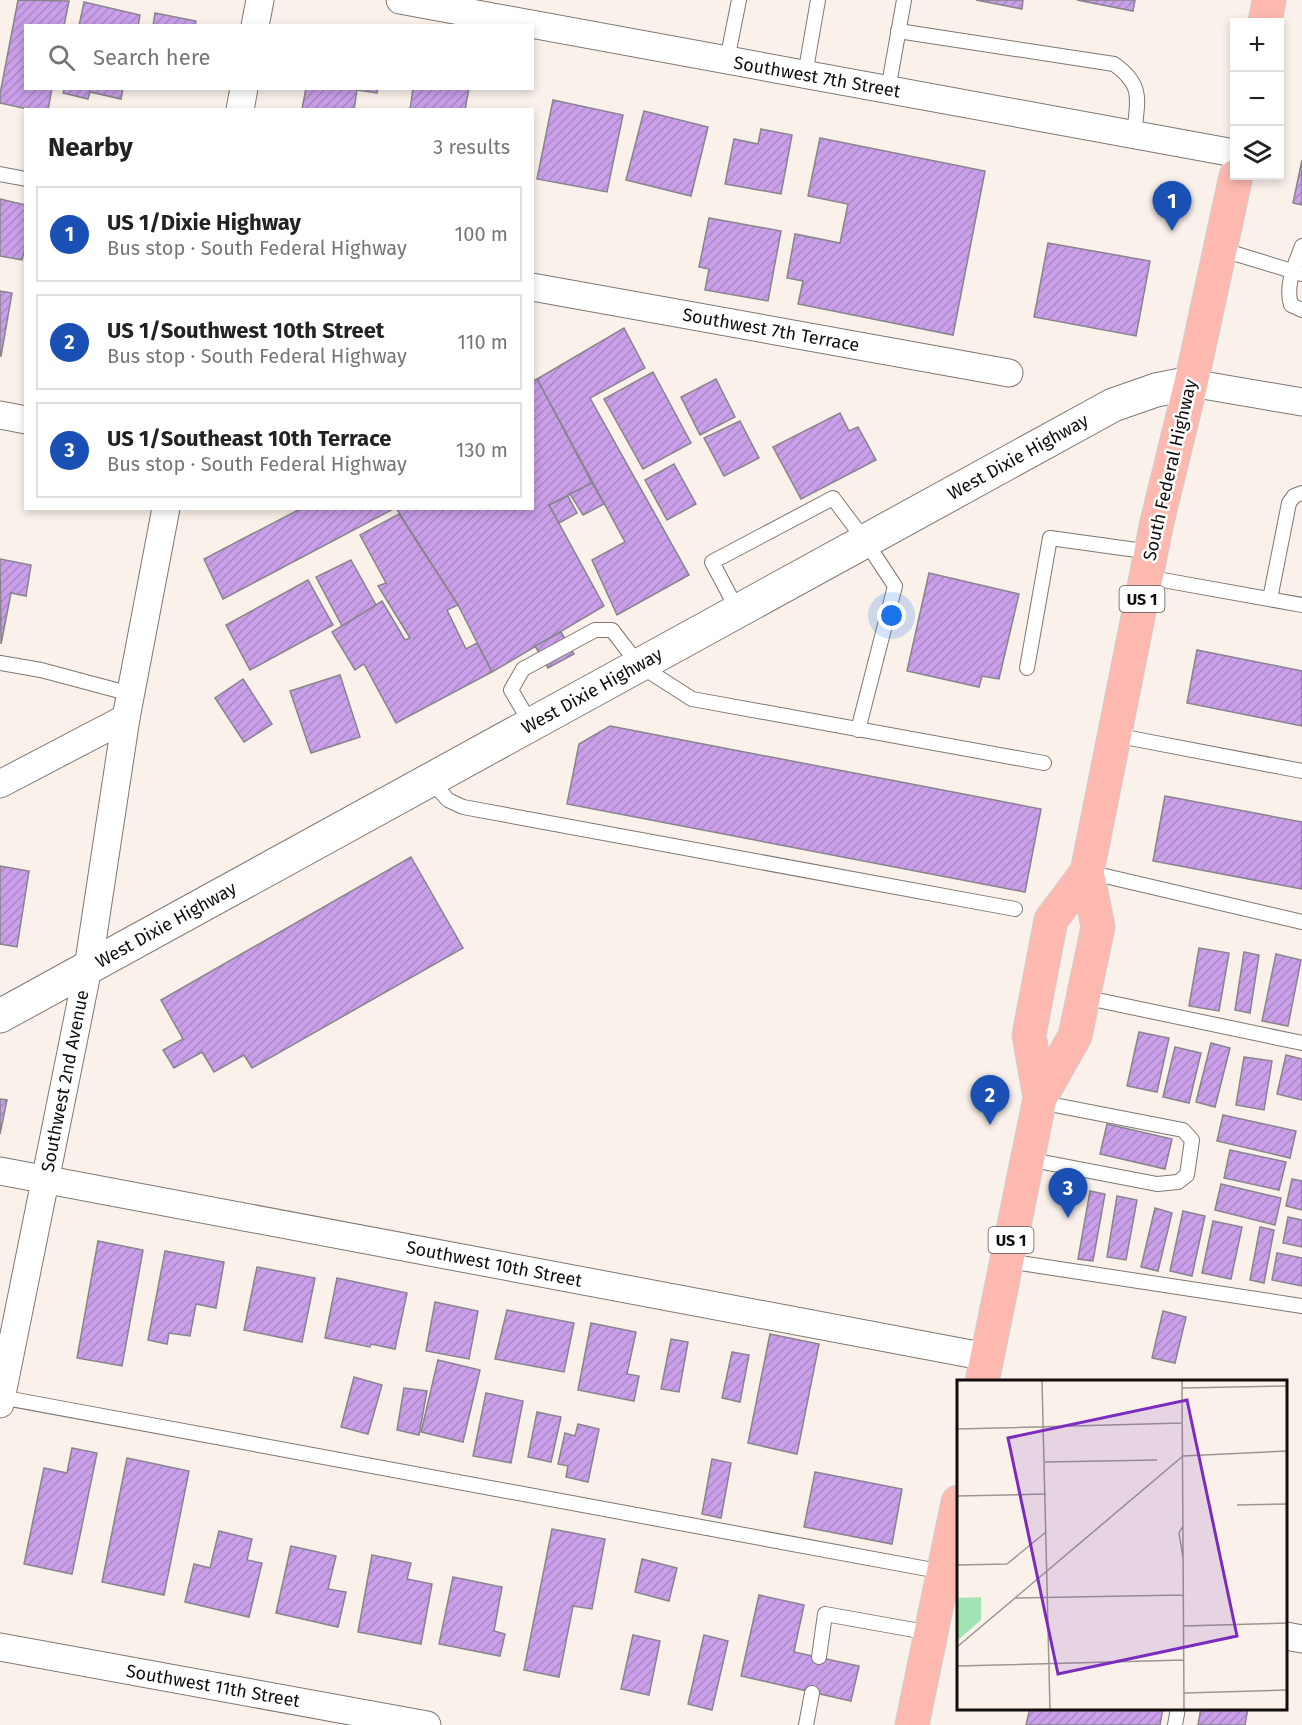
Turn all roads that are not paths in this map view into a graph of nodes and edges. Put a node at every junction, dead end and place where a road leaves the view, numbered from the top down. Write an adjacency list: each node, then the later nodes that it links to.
1 (260, 0): 8 (street)
2 (400, 0): 9 (street, Southwest 7th Street)
3 (739, 0): 12 (lane)
4 (818, 0): 13 (lane)
5 (904, 0): 11 (lane)
6 (1269, 0): 7 (main road)
7 (1266, 18)
8 (255, 24)
9 (531, 24)
10 (534, 25): 12 (street, Southwest 7th Street)
11 (898, 31): 15 (lane); 17 (lane)
12 (727, 60): 13 (street, Southwest 7th Street)
13 (805, 75): 15 (street, Southwest 7th Street)
14 (244, 90): 16 (street)
15 (888, 90): 17 (street, Southwest 7th Street)
16 (240, 108)
17 (1134, 135): 18 (street, Southwest 7th Street)
18 (1230, 152)
19 (0, 174): 20 (lane)
20 (24, 179)
21 (1235, 180): 23 (main road, South Federal Highway / US 1)
22 (1302, 246): 24 (lane)
23 (1220, 249): 24 (lane); 28 (main road, South Federal Highway / US 1)
24 (1297, 273): 26 (lane)
25 (534, 287): 27 (street, Southwest 7th Terrace)
26 (1302, 310)
27 (1006, 373)
28 (1191, 383): 29 (street); 34 (main road, West Dixie Highway); 35 (main road, South Federal Highway / US 1)
29 (1302, 402)
30 (0, 415): 31 (street)
31 (24, 420)
32 (1302, 493): 36 (lane)
33 (166, 510): 42 (street, Southwest 2nd Avenue)
34 (866, 542): 38 (main road, West Dixie Highway); 38 (lane); 44 (lane)
35 (1148, 564): 36 (lane); 41 (lane); 45 (main road, South Federal Highway / US 1)
36 (1270, 599): 37 (lane)
37 (1302, 605)
38 (738, 611): 40 (main road, West Dixie Highway)
39 (0, 663): 42 (lane)
40 (639, 665): 43 (main road, West Dixie Highway); 43 (lane); 44 (lane)
41 (1027, 668)
42 (128, 706): 49 (street); 53 (street, Southwest 2nd Avenue)
43 (531, 724): 48 (main road, West Dixie Highway)
44 (858, 730): 46 (lane)
45 (1114, 735): 47 (lane); 50 (main road, South Federal Highway / US 1)
46 (1044, 764)
47 (1302, 771)
48 (430, 780): 51 (lane); 53 (main road, West Dixie Highway)
49 (0, 784)
50 (1087, 872): 52 (lane); 54 (main road, South Federal Highway / US 1); 57 (main road, South Federal Highway / US 1)
51 (1015, 909)
52 (1302, 922)
53 (88, 968): 55 (main road, West Dixie Highway); 60 (street, Southwest 2nd Avenue)
54 (1083, 997): 56 (lane); 57 (main road, South Federal Highway / US 1)
55 (0, 1016)
56 (1302, 1043)
57 (1040, 1100): 58 (main road, South Federal Highway / US 1); 58 (lane)
58 (1027, 1159): 61 (main road, South Federal Highway / US 1)
59 (0, 1171): 60 (street, Southwest 10th Street)
60 (45, 1180): 63 (street, Southwest 10th Street); 64 (street, Southwest 2nd Avenue)
61 (1007, 1261): 62 (lane); 63 (main road, South Federal Highway / US 1)
62 (1302, 1305)
63 (985, 1369)
64 (0, 1400): 66 (lane)
65 (957, 1512): 66 (main road)
66 (951, 1573): 67 (main road)
67 (931, 1633): 71 (lane); 76 (main road)
68 (1287, 1636): 69 (street)
69 (1302, 1639)
70 (0, 1647): 74 (street, Southwest 11th Street)
71 (819, 1657)
72 (812, 1693): 75 (lane)
73 (1178, 1710): 77 (lane)
74 (427, 1725)
75 (806, 1725)
76 (912, 1725)
77 (1175, 1725)

